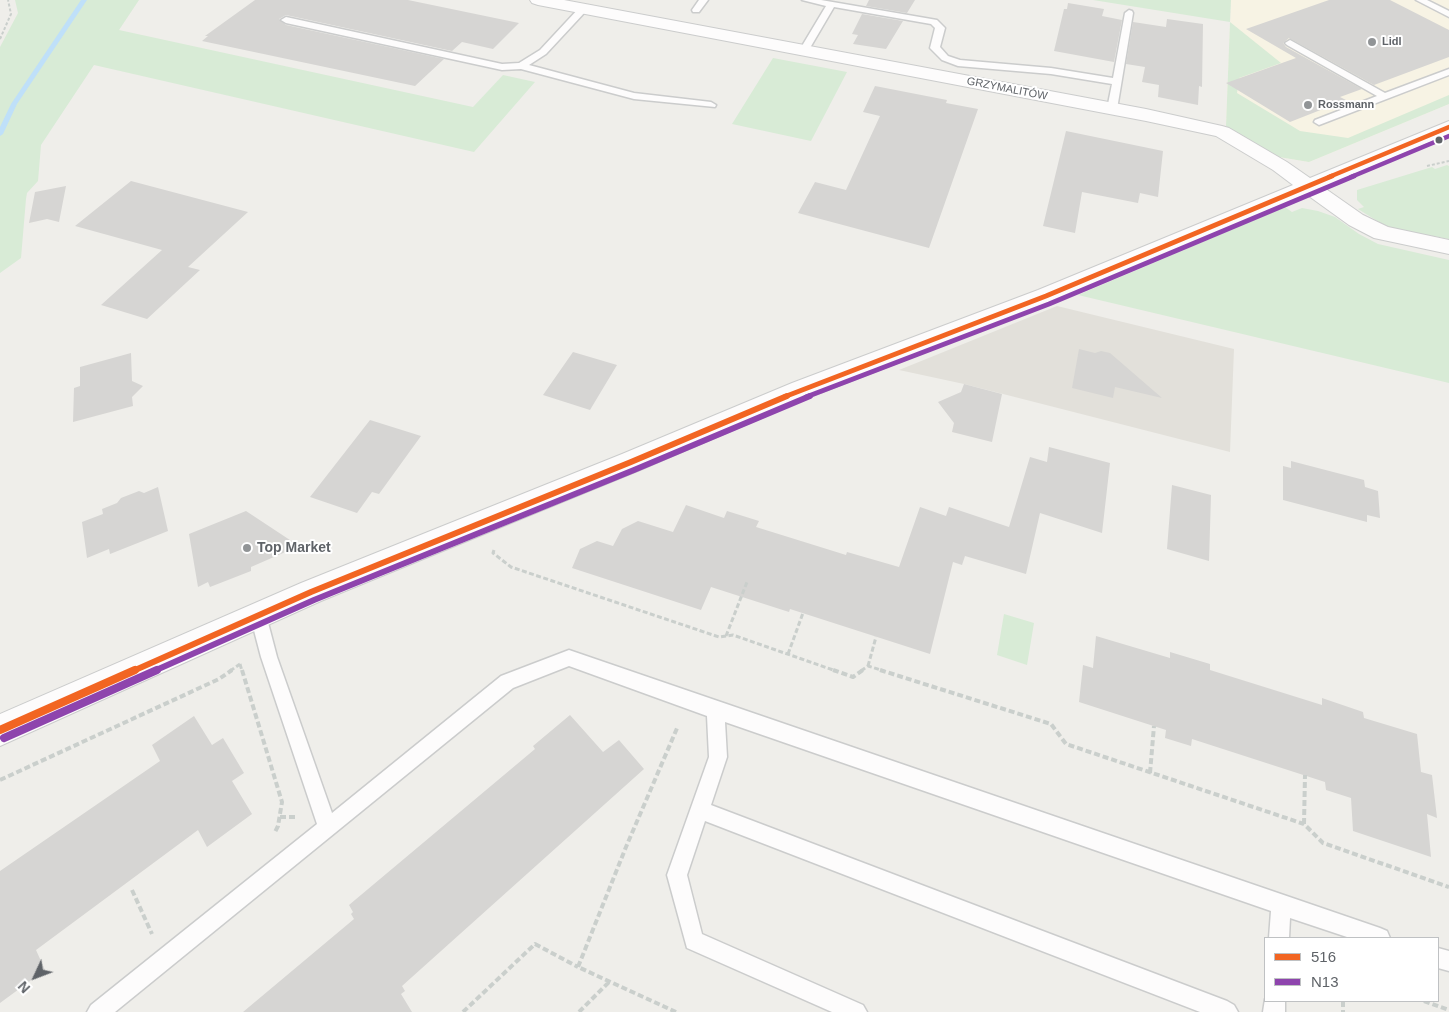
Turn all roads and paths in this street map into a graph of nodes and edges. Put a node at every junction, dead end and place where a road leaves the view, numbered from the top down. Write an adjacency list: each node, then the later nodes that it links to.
1 (8, 0): 12 (path)
2 (538, 0): 7 (street, GRZYMALITÓW)
3 (704, 0): 8 (lane)
4 (806, 0): 6 (lane)
5 (1420, 0): 10 (lane)
6 (831, 4): 14 (lane); 17 (lane)
7 (583, 8): 14 (street, GRZYMALITÓW); 15 (lane)
8 (696, 10)
9 (1129, 13): 17 (lane)
10 (1449, 14)
11 (286, 20): 15 (lane)
12 (0, 39)
13 (1290, 43): 18 (lane)
14 (804, 51): 20 (street, GRZYMALITÓW)
15 (521, 66): 19 (lane)
16 (1449, 72): 18 (lane)
17 (1117, 82): 20 (lane)
18 (1385, 97): 21 (lane)
19 (711, 105)
20 (1112, 109): 23 (street, GRZYMALITÓW)
21 (1320, 122)
22 (1449, 127): 23 (street)
23 (1307, 186): 24 (street, GRZYMALITÓW); 28 (street)
24 (1449, 247)
25 (494, 546): 29 (path)
26 (747, 582): 29 (path)
27 (803, 613): 32 (path)
28 (258, 615): 31 (lane); 38 (street)
29 (726, 636): 32 (path)
30 (876, 637): 34 (path)
31 (268, 652): 33 (path); 44 (lane)
32 (788, 654): 34 (path)
33 (240, 664): 41 (path); 45 (path)
34 (868, 666): 39 (path)
35 (715, 710): 42 (lane); 44 (lane); 48 (lane)
36 (682, 717): 54 (path)
37 (1154, 726): 39 (path)
38 (0, 730)
39 (1150, 773): 43 (path)
40 (1305, 775): 43 (path)
41 (0, 780)
42 (700, 810): 62 (lane); 63 (lane)
43 (1304, 824): 46 (path)
44 (328, 828): 58 (lane)
45 (270, 840)
46 (1449, 887)
47 (132, 890): 50 (path)
48 (1281, 905): 51 (lane); 52 (lane)
49 (160, 929): 50 (path)
50 (152, 935): 53 (path)
51 (1279, 937)
52 (1377, 937)
53 (146, 939)
54 (578, 967): 55 (path); 59 (path)
55 (610, 981): 60 (path); 61 (path)
56 (1427, 1002): 57 (path)
57 (1449, 1010)
58 (98, 1012)
59 (463, 1012)
60 (579, 1012)
61 (676, 1012)
62 (856, 1012)
63 (1227, 1012)

